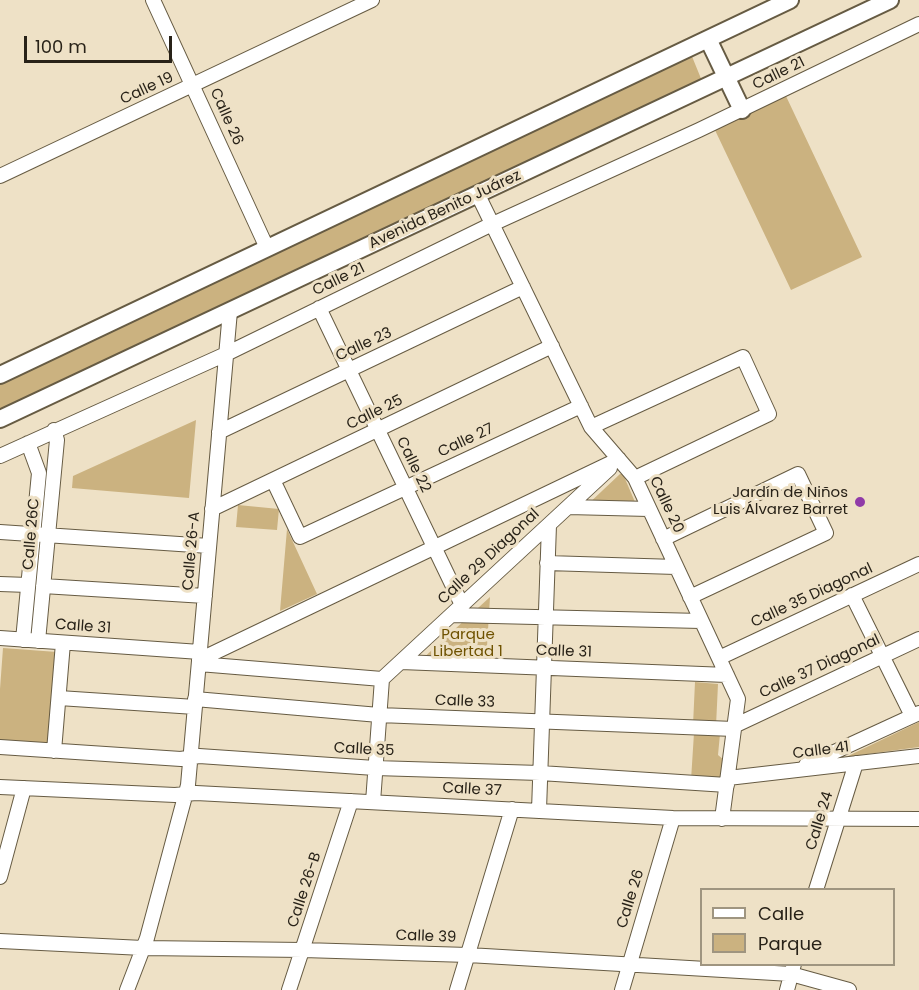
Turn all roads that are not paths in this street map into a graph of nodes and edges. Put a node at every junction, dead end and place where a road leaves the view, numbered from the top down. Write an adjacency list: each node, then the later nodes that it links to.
1 (153, 0): 8 (street, Calle 26)
2 (372, 0): 8 (street, Calle 19)
3 (790, 0): 6 (main road)
4 (890, 0): 7 (main road, Avenida Benito Juárez)
5 (919, 24): 9 (street, Calle 21)
6 (708, 39): 7 (main road); 13 (main road)
7 (726, 78): 9 (main road); 11 (main road, Avenida Benito Juárez)
8 (194, 85): 10 (street, Calle 19); 13 (street, Calle 26)
9 (742, 110): 12 (street, Calle 21)
10 (0, 176)
11 (478, 195): 12 (street, Calle 20); 16 (main road, Avenida Benito Juárez)
12 (492, 224): 14 (street, Calle 20); 15 (street, Calle 21)
13 (267, 248): 20 (main road)
14 (523, 287): 17 (street, Calle 20); 19 (street, Calle 23)
15 (319, 308): 18 (street, Calle 21); 19 (street, Calle 22)
16 (230, 311): 18 (street, Calle 26-A); 22 (main road, Avenida Benito Juárez)
17 (552, 346): 21 (street, Calle 20); 25 (street, Calle 25)
18 (226, 354): 24 (street, Calle 21); 26 (street, Calle 26-A)
19 (349, 371): 25 (street, Calle 22); 26 (street, Calle 23)
20 (0, 375)
21 (581, 406): 23 (street, Calle 20); 32 (street, Calle 27)
22 (0, 418)
23 (591, 427): 29 (street, Calle 20); 30 (street)
24 (54, 430): 27 (street, Calle 21); 39 (street, Calle 26C)
25 (378, 430): 31 (street, Calle 25); 32 (street, Calle 22)
26 (219, 432): 34 (street, Calle 26-A)
27 (28, 442): 28 (street, Calle 21); 38 (street, Calle 26C)
28 (0, 456)
29 (619, 459): 30 (street, Calle 20); 33 (street, Calle 29 Diagonal); 42 (street)
30 (635, 478): 35 (street, Calle 20)
31 (273, 480): 32 (street, Calle 27); 34 (street, Calle 25)
32 (406, 488): 42 (street, Calle 22)
33 (568, 507): 35 (street); 36 (street, Calle 29 Diagonal)
34 (212, 508): 41 (street, Calle 26-A)
35 (650, 509): 40 (street, Calle 20)
36 (549, 525): 43 (street); 52 (street, Calle 29 Diagonal)
37 (0, 532): 38 (street)
38 (33, 534): 39 (street); 47 (street, Calle 26C)
39 (48, 536): 41 (street); 48 (street, Calle 26C)
40 (663, 539): 45 (street, Calle 20); 51 (street)
41 (209, 546): 50 (street, Calle 26-A)
42 (434, 547): 52 (street, Calle 22); 61 (street)
43 (548, 563): 45 (street); 53 (street)
44 (919, 564): 49 (street, Calle 35 Diagonal)
45 (676, 567): 51 (street, Calle 20)
46 (0, 584): 47 (street)
47 (28, 585): 57 (street, Calle 26C)
48 (43, 586): 50 (street); 58 (street, Calle 26C)
49 (852, 595): 60 (street); 62 (street, Calle 35 Diagonal)
50 (205, 596): 61 (street, Calle 26-A)
51 (690, 597): 54 (street, Calle 20)
52 (457, 610): 53 (street); 63 (street, Calle 29 Diagonal)
53 (546, 617): 54 (street); 64 (street)
54 (701, 621): 62 (street, Calle 20)
55 (0, 639): 57 (street, Calle 31)
56 (919, 639): 60 (street, Calle 37 Diagonal)
57 (23, 640): 58 (street, Calle 31)
58 (38, 641): 59 (street, Calle 31)
59 (63, 643): 61 (street, Calle 31); 67 (street)
60 (882, 656): 70 (street); 72 (street, Calle 37 Diagonal)
61 (199, 658): 66 (street, Calle 31); 68 (street, Calle 26-A)
62 (719, 658): 65 (street, Calle 20)
63 (400, 662): 64 (street, Calle 31); 66 (street, Calle 29 Diagonal)
64 (544, 668): 65 (street, Calle 31); 71 (street)
65 (727, 675): 72 (street, Calle 20)
66 (382, 679): 69 (street)
67 (59, 698): 68 (street, Calle 33); 74 (street)
68 (195, 703): 69 (street, Calle 33); 76 (street, Calle 26-A)
69 (380, 715): 71 (street, Calle 33); 78 (street)
70 (916, 715): 79 (street)
71 (542, 721): 72 (street, Calle 33); 80 (street)
72 (734, 727): 81 (street, Calle 20)
73 (0, 747): 74 (street, Calle 35)
74 (54, 751): 76 (street, Calle 35)
75 (919, 756): 77 (street, Calle 41)
76 (195, 757): 78 (street, Calle 35); 84 (street, Calle 26-A)
77 (856, 763): 79 (street, Calle 41); 92 (street, Calle 24)
78 (375, 768): 80 (street, Calle 35); 86 (street)
79 (795, 770): 81 (street, Calle 41)
80 (540, 773): 81 (street, Calle 35); 88 (street)
81 (727, 781): 90 (street, Calle 20)
82 (0, 787): 83 (street, Calle 37)
83 (24, 788): 84 (street, Calle 37); 93 (street)
84 (185, 794): 85 (street, Calle 37); 96 (street)
85 (351, 801): 86 (street, Calle 37); 97 (street, Calle 26-B)
86 (373, 802): 87 (street, Calle 37)
87 (512, 809): 88 (street, Calle 37); 98 (street)
88 (539, 810): 89 (street, Calle 37)
89 (673, 818): 90 (street, Calle 37); 99 (street, Calle 26)
90 (722, 819): 92 (street, Calle 37)
91 (919, 819): 92 (street, Calle 37)
92 (837, 820): 94 (street, Calle 24)
93 (0, 877)
94 (817, 888)
95 (0, 942): 96 (street, Calle 39)
96 (144, 948): 97 (street, Calle 39); 101 (street)
97 (303, 950): 98 (street, Calle 39); 102 (street, Calle 26-B)
98 (468, 955): 99 (street, Calle 39); 103 (street)
99 (628, 965): 100 (street, Calle 39); 104 (street, Calle 26)
100 (793, 969): 105 (street); 106 (street, Calle 39)
101 (127, 990)
102 (289, 990)
103 (457, 990)
104 (622, 990)
105 (787, 990)
106 (849, 990)

